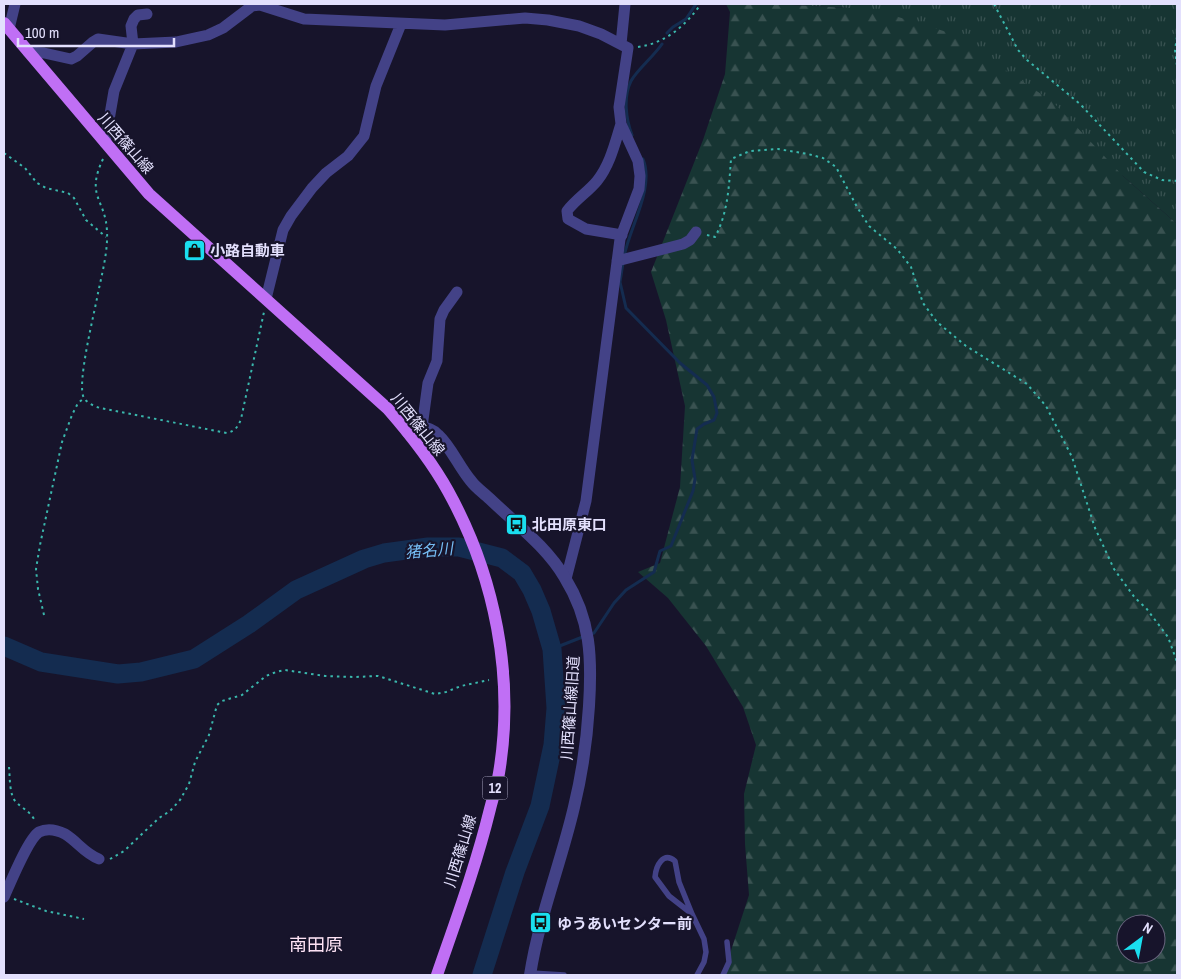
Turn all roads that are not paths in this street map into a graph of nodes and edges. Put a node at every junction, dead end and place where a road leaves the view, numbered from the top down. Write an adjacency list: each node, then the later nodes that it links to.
1 (15, 4): 5 (street)
2 (625, 4): 7 (street)
3 (147, 14): 6 (street)
4 (401, 24): 6 (street); 7 (street); 15 (street)
5 (6, 26): 8 (main road, 川西篠山線 / 12)
6 (133, 44): 8 (street); 10 (street)
7 (624, 46): 9 (street)
8 (28, 52): 10 (main road, 川西篠山線 / 12)
9 (621, 124): 12 (street); 12 (street)
10 (107, 146): 15 (main road, 川西篠山線 / 12)
11 (696, 232): 13 (street)
12 (622, 235): 13 (street)
13 (622, 260): 18 (street)
14 (457, 292): 16 (street)
15 (266, 299): 17 (main road, 川西篠山線 / 12)
16 (422, 427): 17 (street); 18 (street, 川西篠山線旧道)
17 (408, 432): 24 (main road, 川西篠山線 / 12)
18 (566, 579): 23 (street, 川西篠山線旧道)
19 (99, 859): 20 (street)
20 (4, 896)
21 (692, 914): 21 (lane); 26 (lane)
22 (727, 942): 27 (lane)
23 (531, 974): 25 (lane)
24 (437, 975)
25 (564, 975)
26 (697, 975)
27 (723, 975)

